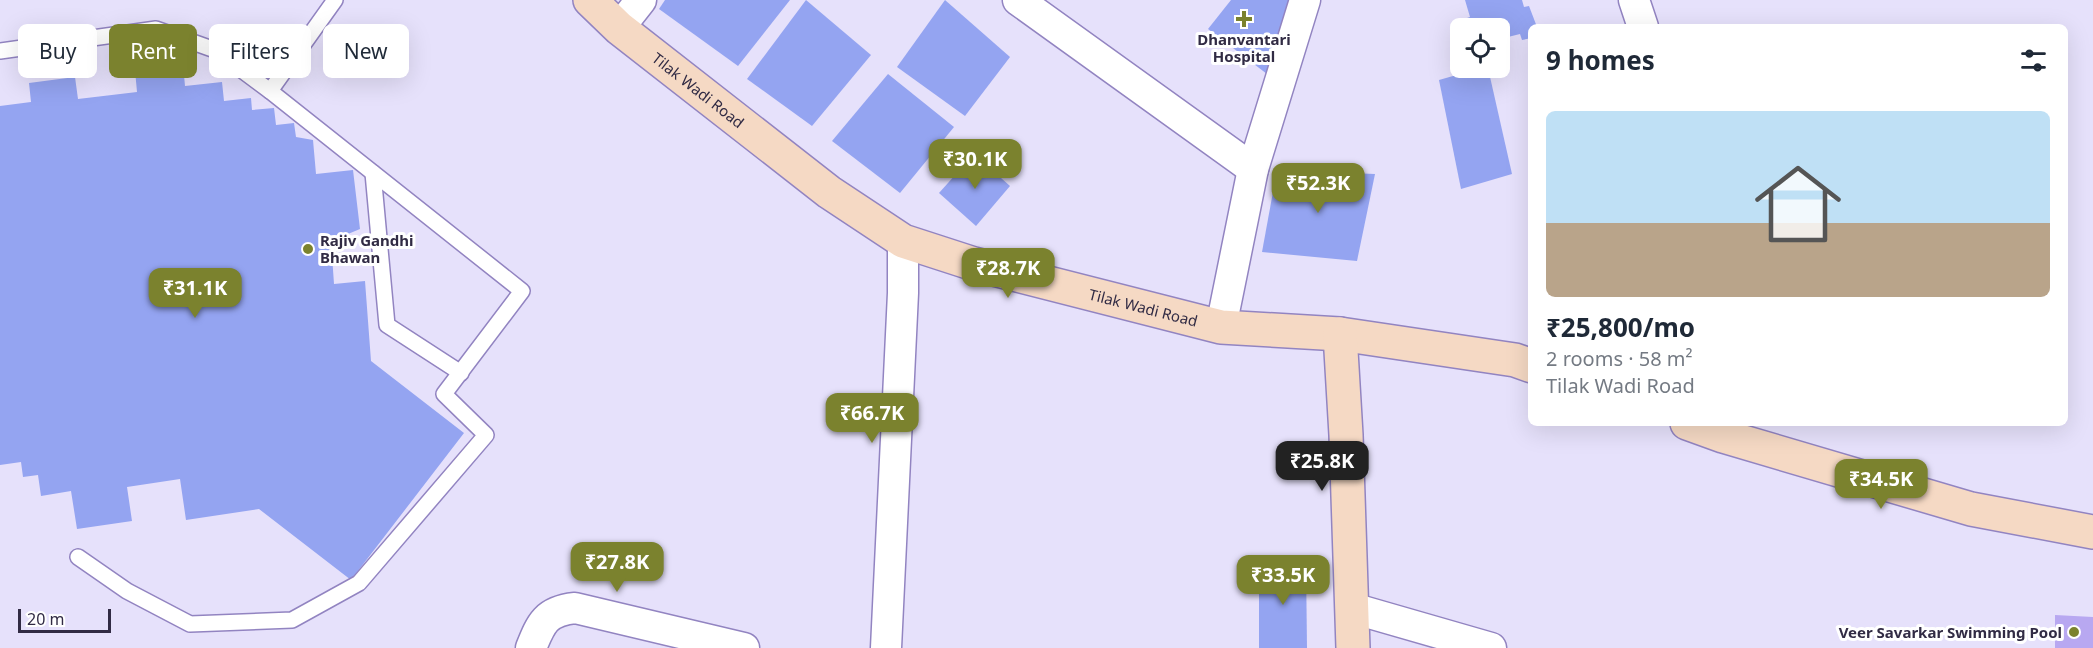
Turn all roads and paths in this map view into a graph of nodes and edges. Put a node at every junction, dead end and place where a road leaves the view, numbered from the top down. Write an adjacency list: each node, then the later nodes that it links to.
1 (335, 0): 10 (lane)
2 (590, 0): 8 (street, Tilak Wadi Road)
3 (641, 0): 8 (street)
4 (1018, 0): 11 (street)
5 (1305, 0): 11 (street)
6 (1634, 0): 7 (street)
7 (1642, 24)
8 (619, 28): 13 (street, Tilak Wadi Road)
9 (0, 51): 10 (lane)
10 (270, 91): 12 (lane)
11 (1252, 169): 14 (street)
12 (373, 173): 17 (lane); 17 (lane)
13 (903, 241): 14 (street, Tilak Wadi Road); 25 (street)
14 (1221, 327): 15 (street, Tilak Wadi Road)
15 (1340, 334): 16 (street, Tilak Wadi Road); 22 (street)
16 (1528, 365)
17 (460, 373): 21 (lane)
18 (1702, 426): 19 (street)
19 (1723, 430): 20 (street)
20 (2093, 532)
21 (78, 557)
22 (1352, 608): 26 (street); 27 (street)
23 (531, 648): 24 (street)
24 (744, 648)
25 (886, 648)
26 (1353, 648)
27 (1491, 648)

